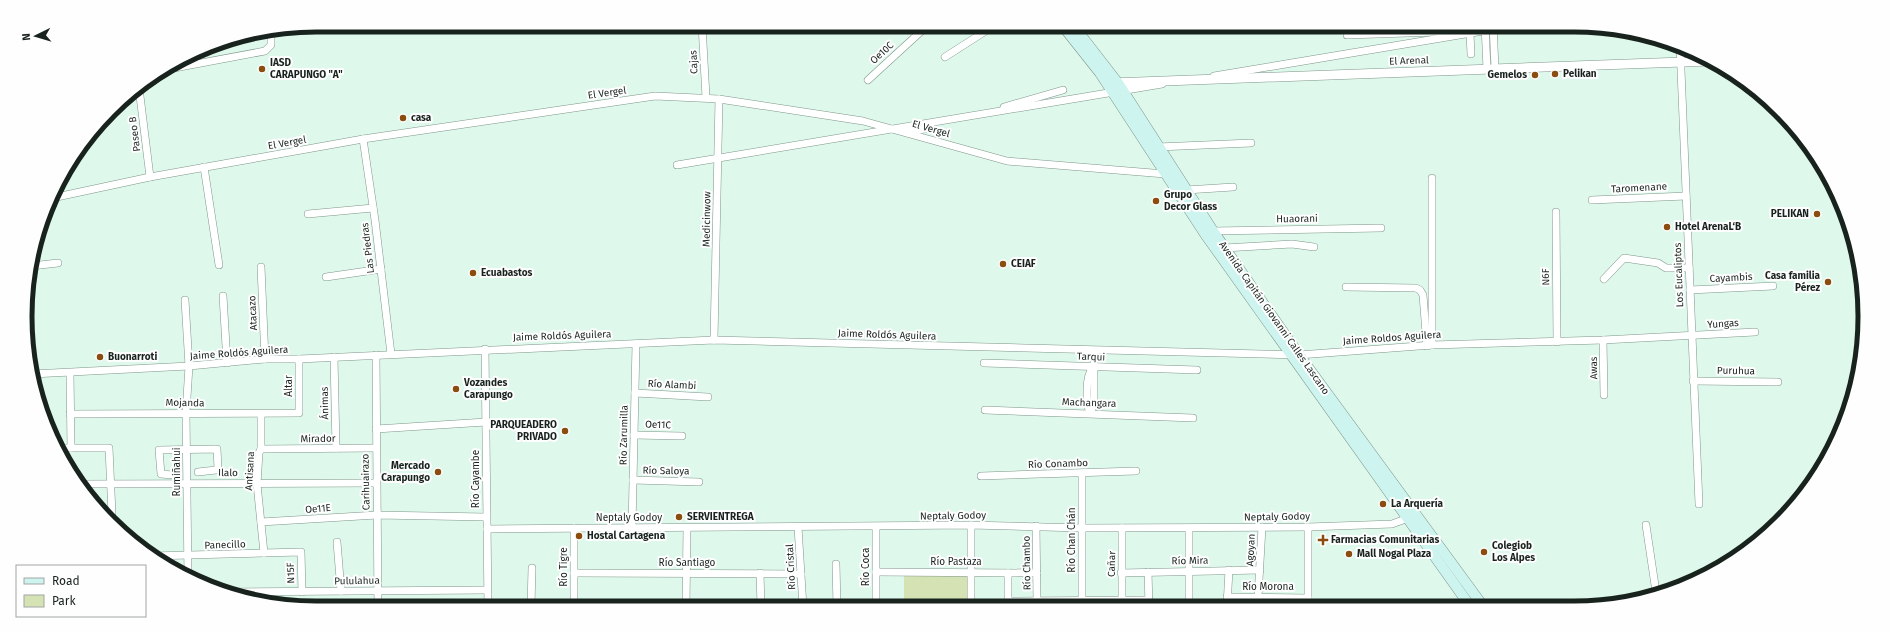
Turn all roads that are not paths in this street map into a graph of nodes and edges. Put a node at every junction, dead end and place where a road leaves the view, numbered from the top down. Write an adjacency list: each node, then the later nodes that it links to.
1 (702, 32): 24 (street, Cajas)
2 (920, 32): 20 (street, Oe10C)
3 (984, 32): 15 (street)
4 (1068, 32): 21 (main road, Avenida Capitán Giovanni Calles Lascano)
5 (1078, 32): 21 (main road, Avenida Capitán Giovanni Calles Lascano)
6 (1388, 32): 12 (street)
7 (1468, 32): 14 (street)
8 (1477, 32): 30 (street)
9 (1487, 32): 19 (street)
10 (1493, 32): 19 (street)
11 (271, 35): 18 (street)
12 (1347, 35)
13 (1680, 53): 17 (street, Los Eucaliptos)
14 (1471, 54)
15 (945, 57)
16 (1700, 61): 17 (street, El Arenal)
17 (1681, 62): 19 (street, El Arenal); 37 (street, Los Eucaliptos)
18 (180, 67)
19 (1491, 68): 21 (street, El Arenal)
20 (868, 80)
21 (1113, 83): 29 (main road, Avenida Capitán Giovanni Calles Lascano); 32 (main road, Avenida Capitán Giovanni Calles Lascano)
22 (1063, 90): 26 (street)
23 (140, 94): 33 (street, Paseo B)
24 (706, 97): 25 (street, El Vergel); 27 (street, El Vergel)
25 (719, 98): 26 (street, El Vergel); 62 (street, Medicinwow)
26 (908, 133): 32 (street, El Vergel)
27 (362, 140): 31 (street, El Vergel); 40 (street, Las Piedras)
28 (1251, 143): 29 (street)
29 (1158, 147): 36 (main road, Avenida Capitán Giovanni Calles Lascano)
30 (677, 165)
31 (204, 167): 33 (street, El Vergel); 49 (street)
32 (1165, 174): 71 (main road, Avenida Capitán Giovanni Calles Lascano)
33 (150, 178): 38 (street, El Vergel)
34 (1432, 178): 66 (street)
35 (1234, 187): 36 (street)
36 (1186, 190): 44 (main road, Avenida Capitán Giovanni Calles Lascano)
37 (1686, 196): 39 (street, Taromenane); 52 (street, Los Eucaliptos)
38 (59, 197)
39 (1592, 200)
40 (373, 208): 42 (street); 51 (street, Las Piedras)
41 (1556, 212): 64 (street, N6F)
42 (308, 214)
43 (1381, 228): 44 (street, Huaorani)
44 (1213, 231): 46 (main road, Avenida Capitán Giovanni Calles Lascano)
45 (1314, 246): 46 (street)
46 (1224, 248): 71 (main road, Avenida Capitán Giovanni Calles Lascano)
47 (58, 263): 48 (street)
48 (36, 265)
49 (219, 265)
50 (261, 267): 73 (street, Atacazo)
51 (381, 268): 53 (street); 69 (street, Las Piedras)
52 (1689, 268): 54 (street); 57 (street, Los Eucaliptos)
53 (326, 277)
54 (1604, 279)
55 (1773, 286): 57 (street, Cayambis)
56 (1346, 287): 66 (street)
57 (1690, 290): 61 (street, Los Eucaliptos)
58 (223, 296): 75 (street)
59 (185, 300): 77 (street, Rumiñahui)
60 (1756, 332): 61 (street, Yungas)
61 (1691, 336): 63 (street, Jaime Roldos Aguilera); 82 (street, Los Eucaliptos)
62 (714, 340): 65 (street, Jaime Roldós Aguilera); 68 (street, Jaime Roldós Aguilera)
63 (1603, 340): 64 (street, Jaime Roldos Aguilera); 85 (street, Awas)
64 (1557, 342): 66 (street, Jaime Roldos Aguilera)
65 (636, 344): 67 (street, Jaime Roldós Aguilera); 84 (street, Río Zarumilla)
66 (1430, 345): 71 (street, Jaime Roldos Aguilera)
67 (485, 349): 69 (street, Jaime Roldós Aguilera); 94 (street, Río Cayambe)
68 (1094, 351): 71 (street, Jaime Roldos Aguilera); 78 (street)
69 (391, 354): 70 (street, Jaime Roldós Aguilera)
70 (376, 355): 72 (street, Jaime Roldós Aguilera); 95 (street, Carihuairazo)
71 (1294, 355): 120 (main road, Avenida Capitán Giovanni Calles Lascano)
72 (334, 357): 74 (street, Jaime Roldós Aguilera); 100 (street, Ánimas)
73 (265, 359): 74 (street, Jaime Roldós Aguilera); 75 (street, Jaime Roldós Aguilera)
74 (299, 359): 89 (street, Altar)
75 (227, 363): 77 (street, Jaime Roldós Aguilera)
76 (984, 363): 78 (street, Tarqui)
77 (189, 366): 80 (street, Jaime Roldós Aguilera); 88 (street, Rumiñahui)
78 (1093, 367): 79 (street, Tarqui); 90 (street)
79 (1197, 370)
80 (70, 373): 81 (street, Jaime Roldós Aguilera); 91 (street)
81 (38, 374)
82 (1693, 381): 83 (street, Puruhua); 116 (street, Los Eucaliptos)
83 (1778, 382)
84 (635, 393): 86 (street, Río Alambi); 96 (street, Río Zarumilla)
85 (1604, 395)
86 (708, 396)
87 (985, 410): 90 (street, Machangara)
88 (186, 413): 91 (street, Mojanda); 92 (street, Mojanda); 103 (street, Rumiñahui)
89 (299, 413): 92 (street, Mojanda)
90 (1090, 413): 93 (street, Machangara)
91 (70, 414): 99 (street)
92 (261, 414): 102 (street, Antisana)
93 (1193, 418)
94 (486, 422): 95 (street); 119 (street, Río Cayambe)
95 (376, 429): 101 (street, Carihuairazo)
96 (634, 435): 97 (street, Oe11C); 109 (street, Río Zarumilla)
97 (682, 436)
98 (64, 448): 99 (street)
99 (71, 448): 114 (street)
100 (336, 448): 101 (street, Mirador); 102 (street, Mirador)
101 (375, 448): 112 (street, Carihuairazo)
102 (261, 449): 115 (street, Antisana)
103 (186, 450): 105 (street); 107 (street); 111 (street, Rumiñahui)
104 (1136, 471): 106 (street, Río Conambo)
105 (198, 472)
106 (1082, 473): 108 (street, Río Conambo); 132 (street, Río Chan Chán)
107 (173, 475)
108 (981, 476)
109 (633, 480): 110 (street, Río Saloya); 130 (street, Río Zarumilla)
110 (699, 482)
111 (186, 483): 114 (street, Ilalo); 115 (street, Ilalo); 140 (street, Rumiñahui)
112 (376, 483): 115 (street, Ilalo); 118 (street, Carihuairazo)
113 (87, 484): 114 (street, Ilalo)
114 (111, 484): 117 (street)
115 (257, 484): 121 (street, Antisana)
116 (1699, 504)
117 (109, 511)
118 (377, 515): 119 (street, Oe11E); 121 (street, Oe11E); 160 (street, Carihuairazo)
119 (486, 517): 135 (street, Río Cayambe)
120 (1413, 517): 128 (street, Neptaly Godoy); 185 (main road, Avenida Capitán Giovanni Calles Lascano); 186 (main road, Avenida Capitán Giovanni Calles Lascano)
121 (261, 522): 138 (street, Antisana)
122 (971, 525): 124 (street, Neptaly Godoy); 126 (street, Neptaly Godoy); 148 (street)
123 (1646, 525): 157 (street)
124 (1036, 526): 132 (street, Neptaly Godoy); 154 (street, Río Chambo)
125 (798, 527): 126 (street, Neptaly Godoy); 131 (street, Neptaly Godoy); 156 (street, Río Cristal)
126 (876, 527): 147 (street, Río Coca)
127 (1262, 527): 128 (street, Neptaly Godoy); 134 (street, Neptaly Godoy); 146 (street, Agoyan)
128 (1308, 527): 165 (street)
129 (574, 528): 130 (street, Neptaly Godoy); 135 (street, Neptaly Godoy); 150 (street, Río Tigre)
130 (632, 528): 131 (street, Neptaly Godoy)
131 (687, 528): 151 (street)
132 (1082, 528): 133 (street, Neptaly Godoy); 179 (street, Río Chan Chán)
133 (1122, 528): 134 (street, Neptaly Godoy); 155 (street, Cañar)
134 (1188, 528): 144 (street)
135 (487, 529): 158 (street, Río Cayambe)
136 (338, 542): 159 (street)
137 (301, 552): 138 (street, Panecillo); 162 (street, N15F)
138 (264, 553): 140 (street, Panecillo)
139 (163, 556): 140 (street, Panecillo)
140 (188, 556): 143 (street, Rumiñahui)
141 (836, 564): 174 (street)
142 (532, 568): 169 (street)
143 (188, 570)
144 (1188, 570): 145 (street, Río Mira); 149 (street, Río Mira); 183 (street)
145 (1229, 570): 146 (street, Río Mira); 164 (street)
146 (1260, 570): 163 (street, Agoyan)
147 (876, 572): 148 (street, Río Pastaza); 175 (street, Río Coca)
148 (971, 572): 153 (street, Río Pastaza); 176 (street)
149 (1148, 572): 155 (street, Río Mira); 182 (street)
150 (574, 573): 151 (street, Río Santiago); 170 (street, Río Tigre)
151 (686, 573): 152 (street, Río Santiago); 171 (street)
152 (760, 573): 156 (street, Río Santiago); 172 (street)
153 (1008, 573): 154 (street, Río Pastaza); 177 (street)
154 (1037, 573): 178 (street, Río Chambo)
155 (1121, 573): 166 (street, Cañar)
156 (801, 574): 173 (street, Río Cristal)
157 (1655, 589)
158 (488, 590): 160 (street, Pululahua); 168 (street, Río Cayambe)
159 (341, 591): 160 (street, Pululahua); 162 (street, Pululahua)
160 (378, 591): 167 (street, Carihuairazo)
161 (247, 592): 162 (street, Pululahua)
162 (302, 592)
163 (1258, 597): 164 (street, Río Morona); 165 (street, Río Morona)
164 (1227, 598): 184 (street)
165 (1308, 598)
166 (1122, 600): 180 (street); 181 (street)
167 (378, 601)
168 (488, 601)
169 (531, 601)
170 (574, 601)
171 (686, 601)
172 (761, 601)
173 (803, 601)
174 (837, 601)
175 (876, 601)
176 (971, 601)
177 (1008, 601)
178 (1037, 601)
179 (1082, 601)
180 (1109, 601)
181 (1131, 601)
182 (1149, 601)
183 (1189, 601)
184 (1227, 601)
185 (1467, 601)
186 (1479, 601)

